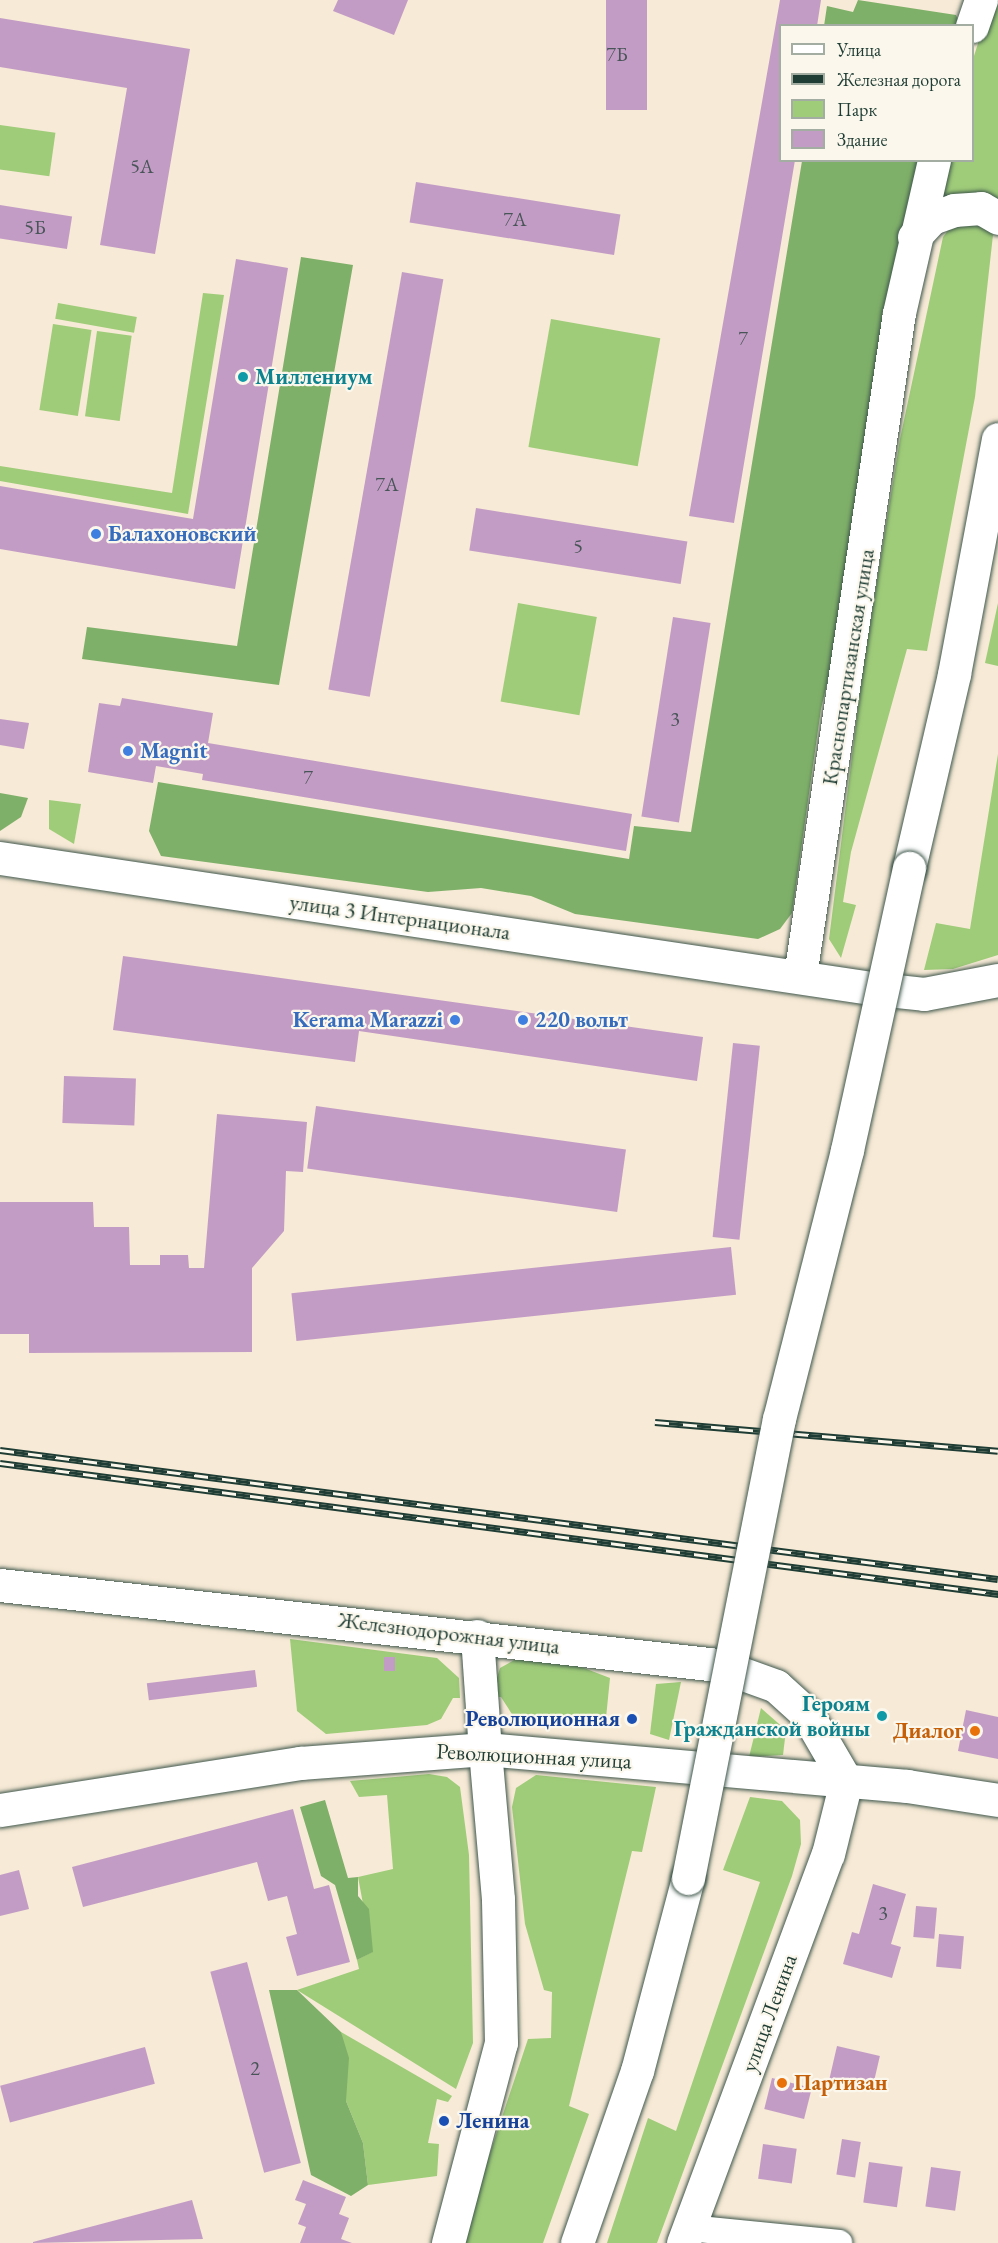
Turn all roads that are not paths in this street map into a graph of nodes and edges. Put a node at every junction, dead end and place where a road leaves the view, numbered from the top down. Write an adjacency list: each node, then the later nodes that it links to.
1 (981, 0): 2 (main road)
2 (973, 24)
3 (933, 162): 5 (main road, Краснопартизанская улица)
4 (998, 218): 5 (main road)
5 (914, 237): 9 (main road, Краснопартизанская улица)
6 (998, 439): 7 (main road)
7 (992, 500): 19 (main road, bridge)
8 (0, 858): 9 (main road, улица 3 Интернационала)
9 (800, 976): 10 (main road)
10 (998, 980)
11 (0, 1585): 12 (main road, Железнодорожная улица)
12 (477, 1636): 13 (main road); 14 (main road, Железнодорожная улица)
13 (485, 1749): 14 (main road, Революционная улица); 16 (main road, Революционная улица); 18 (main road)
14 (846, 1781): 15 (main road, Революционная улица); 17 (main road, улица Ленина)
15 (998, 1800)
16 (0, 1810)
17 (686, 2235): 20 (street)
18 (448, 2243)
19 (578, 2243)
20 (839, 2243)

